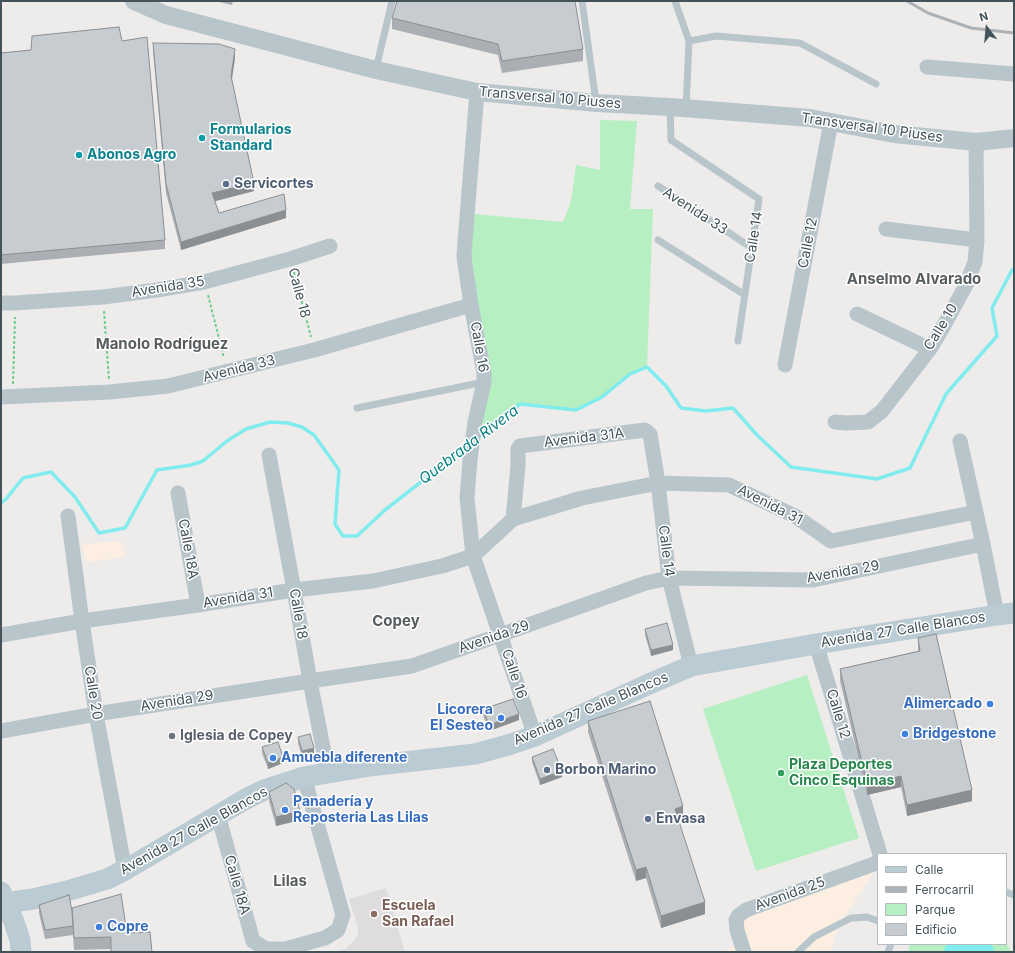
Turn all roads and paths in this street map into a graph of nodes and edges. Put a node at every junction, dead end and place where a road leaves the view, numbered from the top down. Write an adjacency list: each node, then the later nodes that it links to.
1 (134, 1): 7 (street, Transversal 10 Piuses)
2 (392, 1): 7 (lane)
3 (582, 1): 11 (lane)
4 (676, 2): 5 (lane)
5 (689, 41): 9 (lane); 12 (lane)
6 (927, 67): 8 (street)
7 (376, 70): 10 (street, Transversal 10 Piuses)
8 (1014, 74)
9 (876, 84)
10 (477, 92): 11 (street, Transversal 10 Piuses); 27 (street, Calle 16)
11 (596, 103): 12 (street, Transversal 10 Piuses)
12 (678, 108): 13 (street, Transversal 10 Piuses); 21 (lane, Calle 14)
13 (831, 122): 15 (street, Transversal 10 Piuses); 32 (street, Calle 12)
14 (1014, 138): 15 (street, Transversal 10 Piuses)
15 (976, 142): 19 (street, Calle 10)
16 (658, 186): 21 (lane, Avenida 33)
17 (886, 229): 19 (street)
18 (658, 240): 24 (lane)
19 (977, 240): 30 (street, Calle 10)
20 (330, 246): 22 (street, Avenida 35)
21 (752, 248): 24 (lane, Calle 14)
22 (290, 259): 23 (street, Avenida 35); 31 (path, Calle 18)
23 (204, 282): 25 (street, Avenida 35); 33 (path)
24 (745, 295): 29 (lane, Calle 14)
25 (103, 297): 26 (street, Avenida 35); 35 (path)
26 (8, 303): 36 (path)
27 (471, 305): 31 (street, Avenida 33); 34 (street, Calle 16)
28 (857, 314): 30 (street)
29 (738, 341)
30 (930, 349): 38 (street, Calle 10)
31 (314, 350): 33 (street, Avenida 33)
32 (785, 365)
33 (228, 372): 35 (street, Avenida 33)
34 (484, 382): 37 (lane); 48 (street, Calle 16)
35 (110, 392): 36 (street, Avenida 33)
36 (7, 397)
37 (357, 408)
38 (835, 422)
39 (650, 434): 42 (street, Calle 14); 46 (street, Avenida 31A)
40 (960, 441): 44 (street)
41 (269, 455): 50 (street, Calle 18)
42 (658, 483): 44 (street, Avenida 31); 46 (street, Avenida 31); 49 (street, Calle 14)
43 (178, 493): 51 (street, Calle 18A)
44 (976, 512): 47 (street)
45 (68, 516): 53 (street, Calle 20)
46 (513, 519): 48 (street)
47 (983, 544): 49 (street, Avenida 29); 52 (street)
48 (473, 556): 50 (street, Avenida 31); 55 (street, Calle 16)
49 (669, 578): 55 (street, Avenida 29); 57 (street, Calle 14)
50 (294, 590): 51 (street, Avenida 31); 58 (street, Calle 18)
51 (198, 605): 53 (street, Avenida 31)
52 (1005, 614): 56 (main road, Avenida 27 Calle Blancos)
53 (82, 620): 54 (street, Avenida 31); 59 (street, Calle 20)
54 (1, 634)
55 (500, 636): 58 (street, Avenida 29); 61 (street, Calle 16)
56 (816, 644): 57 (main road, Avenida 27 Calle Blancos); 65 (street, Calle 12)
57 (691, 666): 61 (main road, Avenida 27 Calle Blancos)
58 (310, 680): 59 (street, Avenida 29); 62 (street, Calle 18)
59 (96, 714): 60 (street, Avenida 29); 67 (street, Calle 20)
60 (1, 731)
61 (535, 736): 62 (main road, Avenida 27 Calle Blancos)
62 (328, 773): 63 (main road, Avenida 27 Calle Blancos)
63 (304, 777): 64 (main road, Avenida 27 Calle Blancos); 64 (street, Calle 18A)
64 (218, 815): 67 (main road, Avenida 27 Calle Blancos)
65 (880, 853)
66 (877, 862): 71 (street, Avenida 25)
67 (125, 870): 68 (main road, Avenida 27 Calle Blancos)
68 (2, 899): 70 (main road)
69 (877, 920): 72 (lane)
70 (21, 952)
71 (744, 952)
72 (798, 952)

